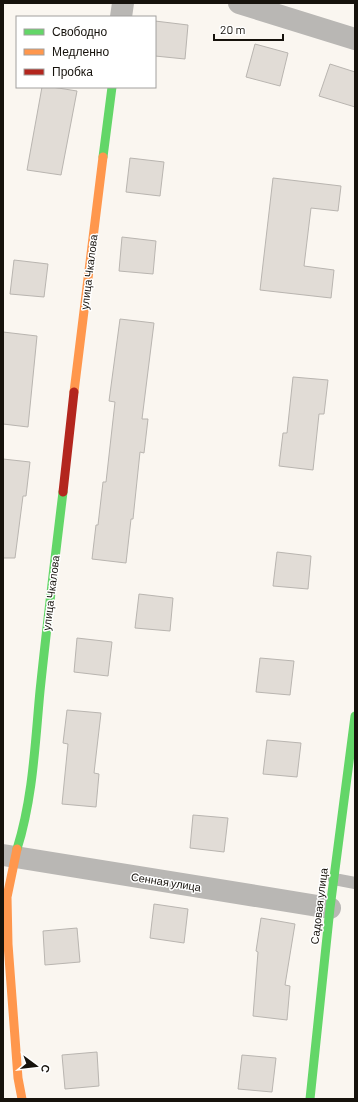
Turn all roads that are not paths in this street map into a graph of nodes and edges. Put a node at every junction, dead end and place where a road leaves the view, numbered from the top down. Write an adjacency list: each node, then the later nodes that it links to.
1 (123, 3): 3 (street)
2 (239, 3): 4 (street)
3 (121, 16)
4 (355, 39)
5 (112, 88): 7 (street, улица Чкалова)
6 (355, 719): 8 (street, Садовая улица)
7 (8, 856): 10 (street, Сенная улица); 11 (street, улица Чкалова)
8 (334, 879): 9 (lane); 10 (street, Садовая улица)
9 (355, 882)
10 (330, 908): 12 (street, Садовая улица)
11 (22, 1099)
12 (310, 1099)

